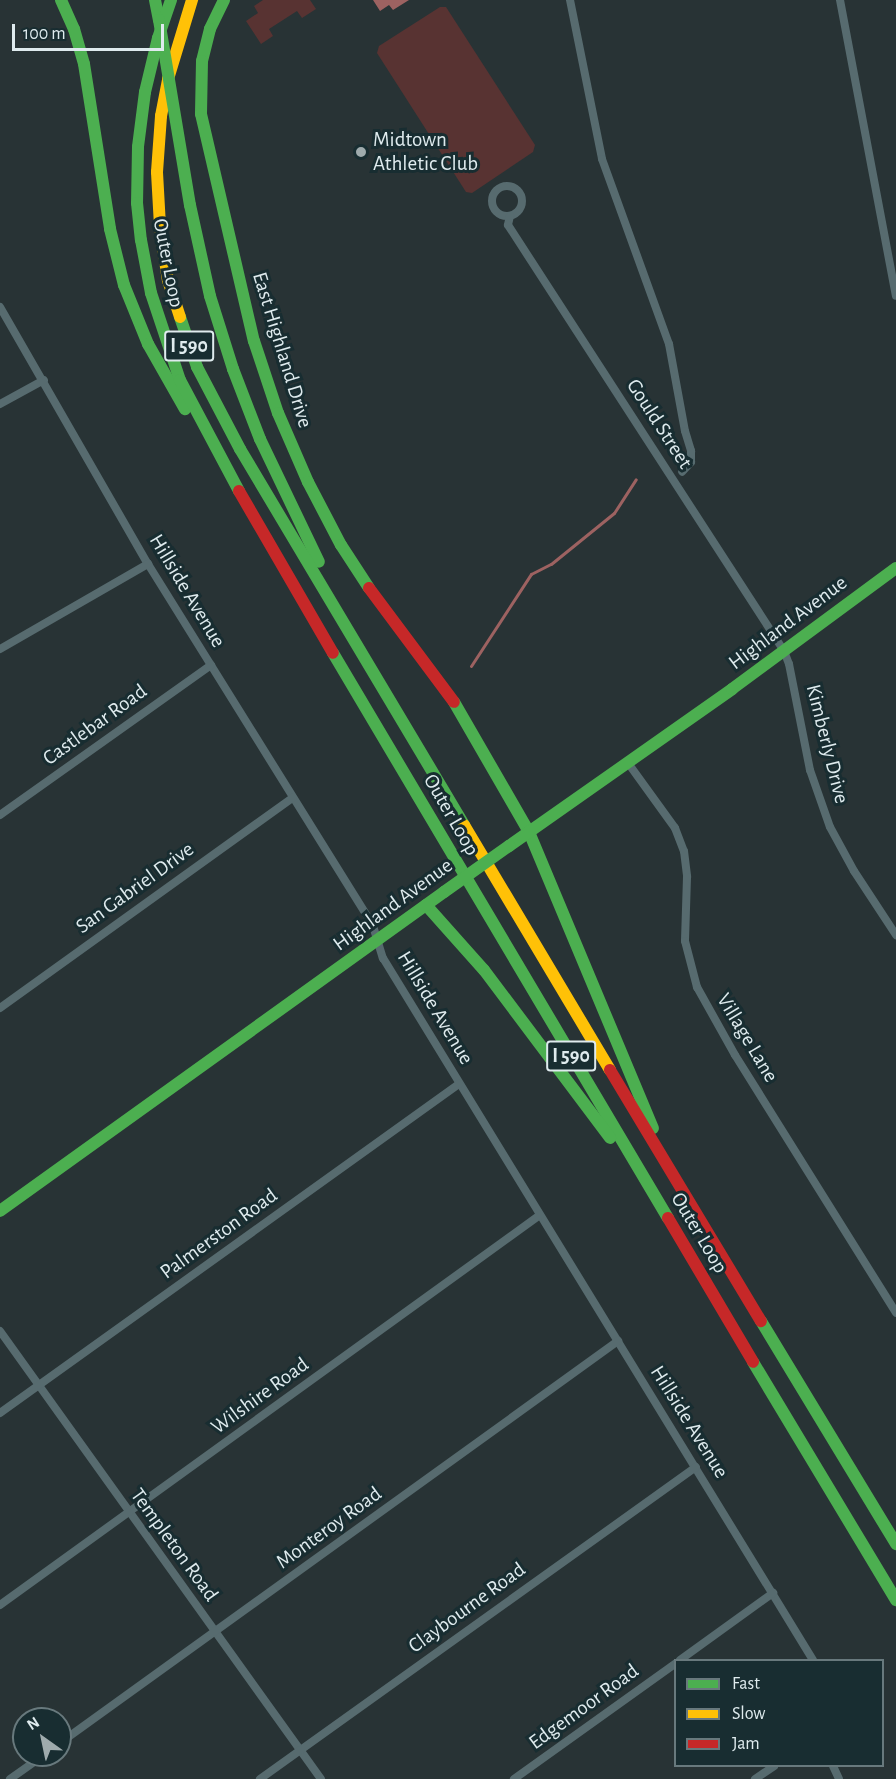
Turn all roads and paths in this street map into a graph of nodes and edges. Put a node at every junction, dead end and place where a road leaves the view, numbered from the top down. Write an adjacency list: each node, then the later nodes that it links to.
1 (61, 0): 14 (main road)
2 (156, 0): 19 (main road, bridge)
3 (171, 0): 14 (main road, Outer Loop / I 590)
4 (192, 0): 19 (main road, Outer Loop / I 590)
5 (224, 0): 24 (main road, East Highland Drive)
6 (570, 0): 13 (street)
7 (840, 0): 9 (street)
8 (510, 216): 18 (street, Gould Street)
9 (896, 296)
10 (0, 307): 11 (street, Hillside Avenue)
11 (44, 380): 12 (street); 15 (street, Hillside Avenue)
12 (0, 404)
13 (682, 472)
14 (249, 511): 31 (main road, Outer Loop / I 590)
15 (148, 564): 17 (street); 20 (street, Hillside Avenue)
16 (896, 568): 18 (main road, Highland Avenue)
17 (0, 649)
18 (784, 651): 21 (main road, Highland Avenue); 26 (street, Kimberly Drive)
19 (364, 654): 30 (main road, Outer Loop / I 590)
20 (211, 665): 22 (street, Hillside Avenue); 23 (street, Castlebar Road)
21 (628, 763): 24 (main road, Highland Avenue); 34 (street, Village Lane)
22 (292, 798): 27 (street, Hillside Avenue); 28 (street, San Gabriel Drive)
23 (0, 815)
24 (529, 832): 25 (main road, Highland Avenue, bridge); 30 (main road, East Highland Drive)
25 (426, 905): 27 (main road, Highland Avenue); 31 (main road)
26 (896, 935)
27 (377, 940): 29 (street, Hillside Avenue); 32 (main road, Highland Avenue)
28 (0, 1008)
29 (459, 1084): 33 (street, Hillside Avenue); 37 (street, Palmerston Road)
30 (675, 1180): 41 (main road, Outer Loop / I 590)
31 (653, 1194): 43 (main road, Outer Loop / I 590)
32 (0, 1211)
33 (540, 1215): 36 (street, Hillside Avenue); 40 (street, Wilshire Road)
34 (896, 1313)
35 (0, 1331): 37 (street, Templeton Road)
36 (618, 1341): 39 (street, Hillside Avenue); 45 (street, Monteroy Road)
37 (38, 1385): 38 (street, Palmerston Road); 40 (street, Templeton Road)
38 (0, 1413)
39 (696, 1467): 42 (street, Hillside Avenue); 50 (street, Claybourne Road)
40 (128, 1513): 44 (street, Wilshire Road); 45 (street, Templeton Road)
41 (896, 1544)
42 (773, 1593): 46 (street); 47 (street, Hillside Avenue)
43 (896, 1600)
44 (0, 1605)
45 (215, 1633): 49 (street, Monteroy Road); 50 (street, Templeton Road)
46 (681, 1659)
47 (812, 1659)
48 (674, 1664): 56 (street, Edgemoor Road)
49 (72, 1734)
50 (300, 1750): 54 (street, Claybourne Road); 55 (street, Templeton Road)
51 (27, 1767): 53 (street)
52 (773, 1767): 57 (street)
53 (10, 1779)
54 (260, 1779)
55 (321, 1779)
56 (514, 1779)
57 (755, 1779)

